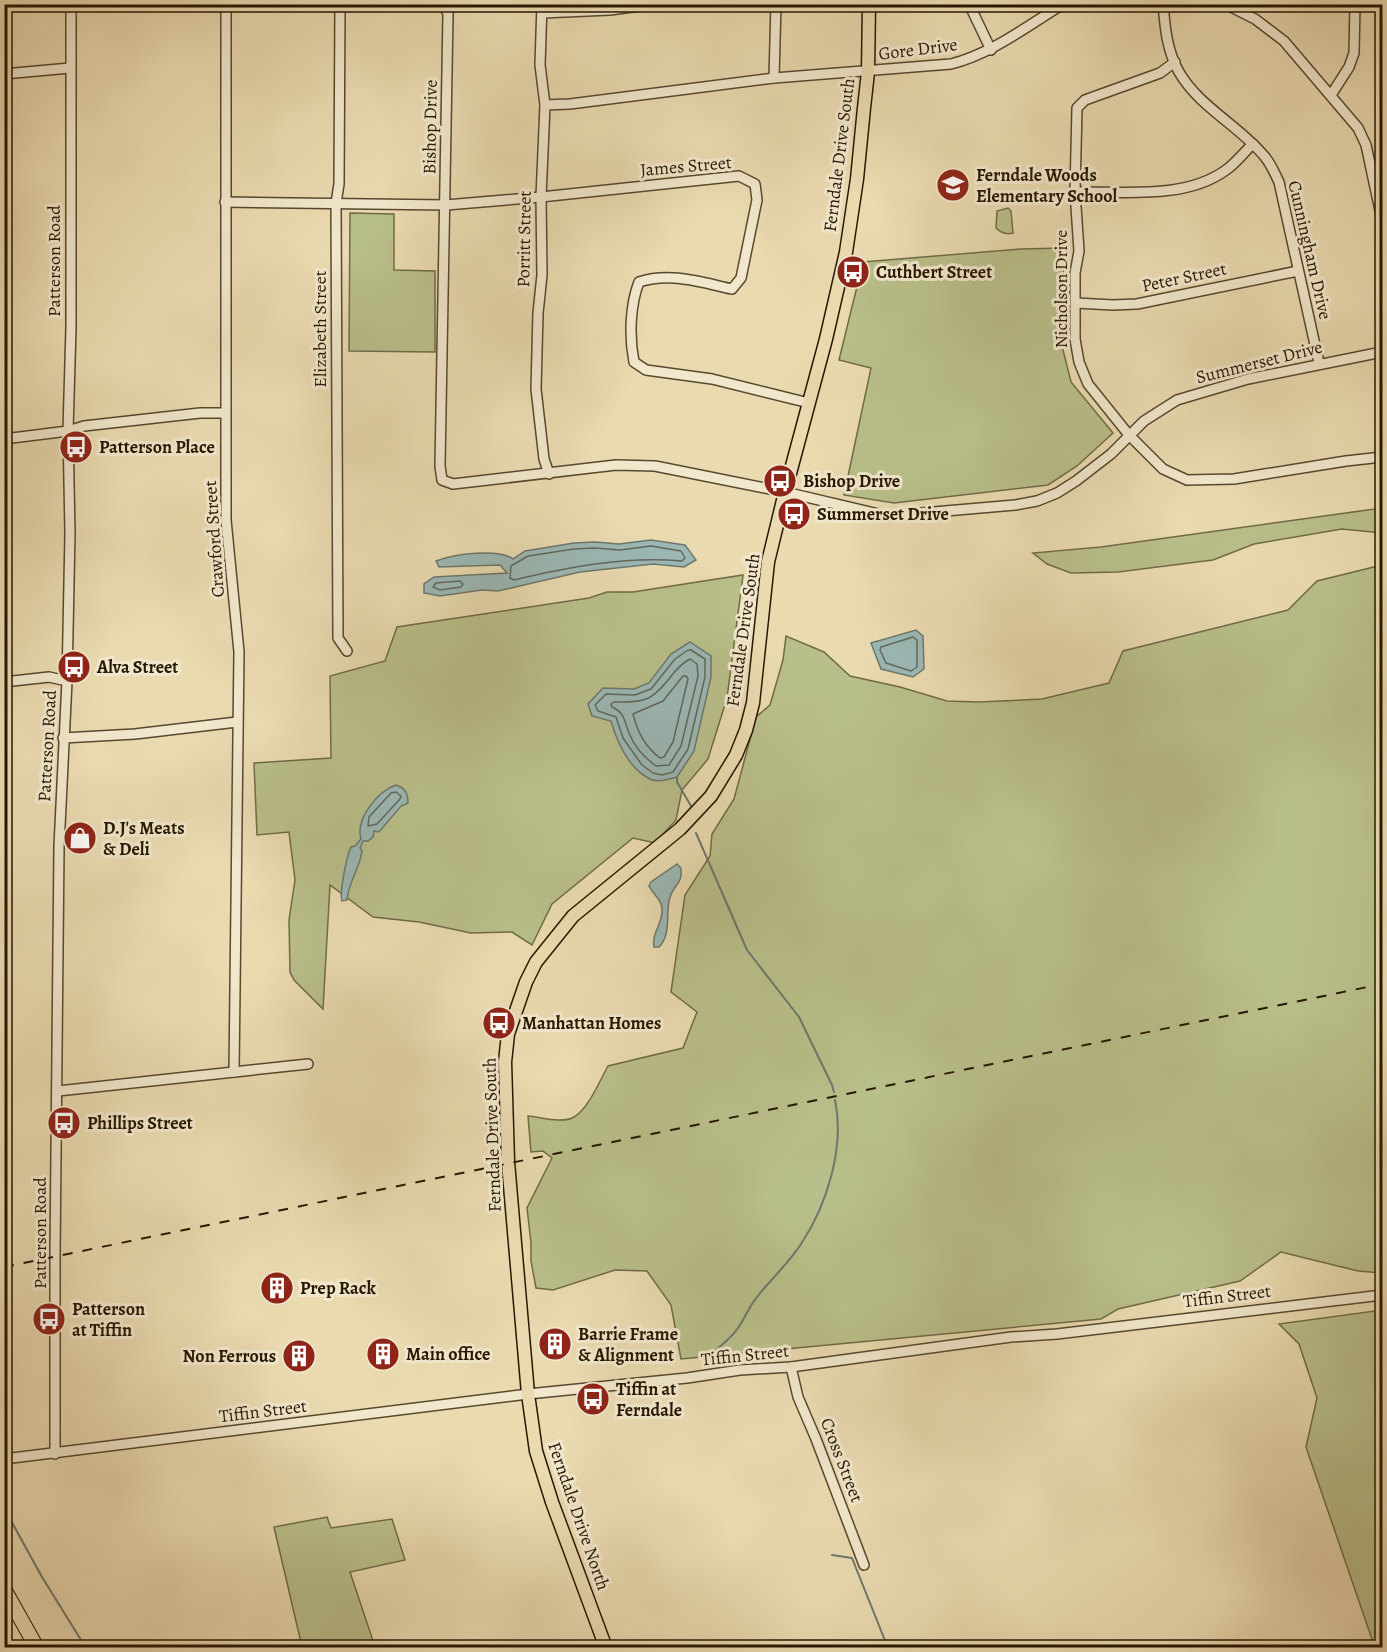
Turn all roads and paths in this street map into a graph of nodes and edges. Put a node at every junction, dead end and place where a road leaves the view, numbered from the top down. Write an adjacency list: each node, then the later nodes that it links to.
1 (71, 4): 17 (street, Patterson Road)
2 (226, 4): 26 (street, Crawford Street)
3 (340, 4): 27 (street, Elizabeth Street)
4 (444, 4): 28 (street, Bishop Drive)
5 (655, 4): 14 (street)
6 (776, 4): 20 (street)
7 (869, 4): 18 (main road, Ferndale Drive South)
8 (969, 4): 15 (street)
9 (1067, 4): 15 (street, Gore Drive)
10 (1162, 4): 16 (street, Cunningham Drive)
11 (1225, 4): 13 (street)
12 (1355, 4): 21 (street)
13 (1236, 7): 21 (street)
14 (542, 9): 22 (street, Porritt Street)
15 (990, 50): 18 (street, Gore Drive)
16 (1175, 62): 23 (street, Cunningham Drive); 24 (street, Nicholson Drive)
17 (70, 68): 19 (street); 36 (street, Patterson Road)
18 (867, 72): 20 (street); 34 (main road, Ferndale Drive South)
19 (4, 74)
20 (774, 78): 22 (street)
21 (1331, 95): 29 (street)
22 (545, 105): 25 (street, Porritt Street)
23 (1253, 144): 24 (street); 30 (street, Cunningham Drive)
24 (1076, 192): 31 (street, Nicholson Drive)
25 (541, 197): 28 (street, James Street); 34 (street, James Street); 40 (street, Porritt Street)
26 (225, 202): 27 (street, James Street); 35 (street, Crawford Street)
27 (336, 203): 28 (street, James Street); 42 (street, Elizabeth Street)
28 (446, 205): 40 (street, Bishop Drive)
29 (1383, 220)
30 (1298, 271): 31 (street, Peter Street); 33 (street, Cunningham Drive)
31 (1076, 303): 37 (street, Nicholson Drive)
32 (1383, 352): 33 (street, Summerset Drive)
33 (1319, 363): 37 (street, Summerset Drive)
34 (809, 403): 41 (main road, Ferndale Drive South)
35 (225, 413): 36 (street); 45 (street, Crawford Street)
36 (68, 431): 38 (street); 43 (street, Patterson Road)
37 (1129, 435): 39 (street, Nicholson Drive); 41 (street, Summerset Drive)
38 (4, 439)
39 (1383, 457)
40 (549, 474): 41 (street, Bishop Drive)
41 (785, 492): 52 (main road, Ferndale Drive South)
42 (348, 651)
43 (67, 681): 44 (street); 46 (street, Patterson Road)
44 (4, 682)
45 (237, 722): 46 (street); 48 (street, Crawford Street)
46 (63, 738): 49 (street, Patterson Road)
47 (308, 1064): 48 (street)
48 (234, 1072): 49 (street)
49 (58, 1091): 53 (street, Patterson Road)
50 (1383, 1294): 51 (street, Tiffin Street)
51 (791, 1366): 52 (street, Tiffin Street); 55 (street, Cross Street)
52 (528, 1394): 53 (street, Tiffin Street); 58 (main road, Ferndale Drive North)
53 (55, 1454): 54 (street, Tiffin Street)
54 (4, 1459)
55 (864, 1565)
56 (4, 1589): 57 (highway)
57 (37, 1647)
58 (606, 1647)

